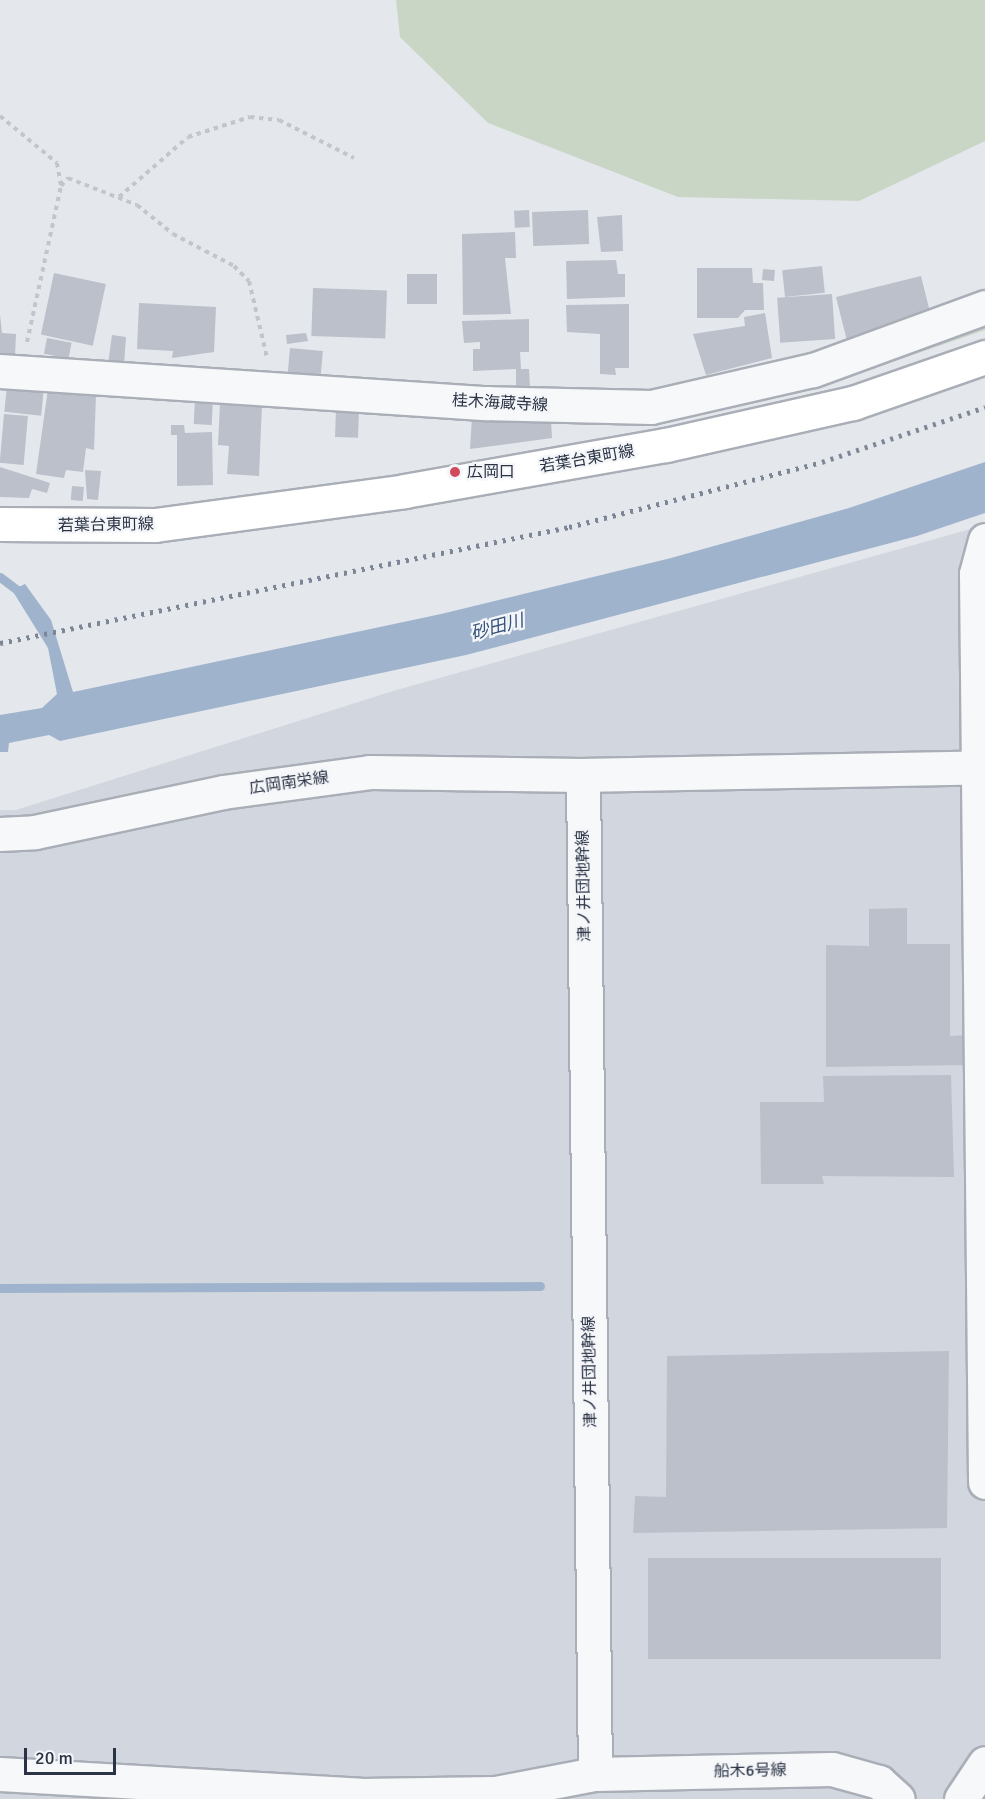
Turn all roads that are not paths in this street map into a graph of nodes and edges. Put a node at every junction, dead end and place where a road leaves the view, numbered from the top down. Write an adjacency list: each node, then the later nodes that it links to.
1 (985, 307): 4 (street, 桂木海蔵寺線)
2 (985, 357): 5 (main road, 若葉台東町線)
3 (11, 371): 4 (street, 桂木海蔵寺線)
4 (651, 407): 5 (street)
5 (666, 446): 6 (main road, 若葉台東町線)
6 (0, 524)
7 (985, 540): 8 (street)
8 (982, 767): 9 (street); 11 (street)
9 (582, 775): 10 (street, 広岡南栄線); 14 (street, 津ノ井団地幹線)
10 (0, 834)
11 (985, 1482)
12 (985, 1763): 16 (street)
13 (0, 1774): 14 (street)
14 (595, 1774): 15 (street, 船木6号線)
15 (898, 1799)
16 (962, 1799)

